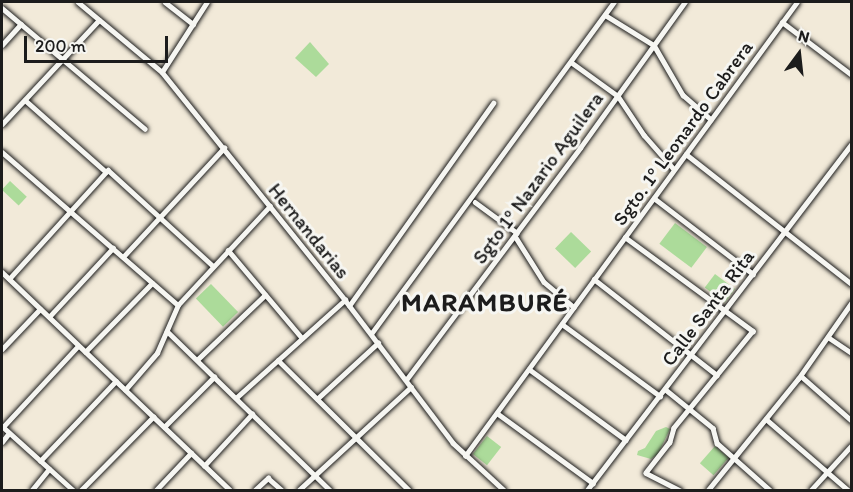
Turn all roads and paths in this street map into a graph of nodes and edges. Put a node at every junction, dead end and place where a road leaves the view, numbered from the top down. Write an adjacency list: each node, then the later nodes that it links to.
1 (78, 2): 9 (street, Hernandarias)
2 (165, 2): 12 (street)
3 (207, 2): 12 (street)
4 (614, 2): 8 (street)
5 (685, 2): 14 (street, Sgto 1º Nazario Aguilera)
6 (797, 2): 10 (street, Sgto. 1º Leonardo Cabrera)
7 (2, 8): 11 (street)
8 (605, 15): 14 (street); 16 (street)
9 (99, 20): 15 (street); 17 (street, Hernandarias)
10 (782, 22): 18 (street); 22 (street, Sgto. 1º Leonardo Cabrera)
11 (21, 24): 13 (street); 15 (street)
12 (193, 24): 17 (street)
13 (2, 45)
14 (654, 45): 19 (street, Sgto 1º Nazario Aguilera); 22 (street)
15 (63, 60): 20 (street); 24 (street)
16 (571, 62): 19 (street); 60 (street)
17 (162, 72): 26 (street, Hernandarias)
18 (852, 75)
19 (618, 96): 29 (street); 37 (street, Sgto 1º Nazario Aguilera)
20 (25, 100): 23 (street); 30 (street)
21 (494, 103): 53 (street)
22 (711, 119): 28 (street, Sgto. 1º Leonardo Cabrera)
23 (2, 124)
24 (145, 129)
25 (852, 144): 36 (street, Calle Santa Rita)
26 (224, 148): 33 (street, Hernandarias); 35 (street)
27 (2, 152): 34 (street)
28 (686, 154): 29 (street, Sgto. 1º Leonardo Cabrera); 36 (street)
29 (674, 169): 31 (street, Sgto. 1º Leonardo Cabrera)
30 (106, 172): 34 (street); 35 (street)
31 (654, 198): 38 (street, Sgto. 1º Leonardo Cabrera); 44 (street)
32 (475, 202): 37 (street)
33 (270, 206): 40 (street); 50 (street, Hernandarias)
34 (69, 210): 39 (street); 45 (street)
35 (161, 219): 41 (street); 42 (street)
36 (785, 231): 44 (street, Calle Santa Rita); 48 (street)
37 (516, 234): 54 (street); 75 (street, Sgto 1º Nazario Aguilera)
38 (625, 237): 46 (street, Sgto. 1º Leonardo Cabrera); 56 (street)
39 (113, 248): 41 (street); 57 (street)
40 (228, 250): 42 (street); 49 (street)
41 (123, 257): 47 (street)
42 (213, 266): 52 (street)
43 (2, 273): 45 (street)
44 (753, 274): 56 (street, Calle Santa Rita)
45 (9, 279): 55 (street)
46 (593, 280): 54 (street, Sgto. 1º Leonardo Cabrera); 68 (street)
47 (152, 283): 52 (street); 66 (street)
48 (852, 284)
49 (265, 295): 62 (street); 69 (street)
50 (345, 300): 53 (street, Hernandarias); 62 (street)
51 (852, 303): 61 (street)
52 (178, 305): 59 (street)
53 (349, 306): 60 (street, Hernandarias)
54 (574, 307): 58 (street, Sgto. 1º Leonardo Cabrera)
55 (40, 309): 57 (street); 65 (street)
56 (725, 310): 68 (street, Calle Santa Rita); 72 (street)
57 (49, 317): 64 (street)
58 (562, 324): 71 (street, Sgto. 1º Leonardo Cabrera); 80 (street)
59 (167, 331): 69 (street); 79 (street)
60 (370, 334): 63 (street, Hernandarias)
61 (828, 337): 67 (street); 73 (street)
62 (302, 339): 70 (street)
63 (378, 343): 75 (street, Hernandarias); 82 (street)
64 (78, 346): 66 (street); 89 (street)
65 (2, 349)
66 (85, 352): 76 (street)
67 (852, 354)
68 (691, 355): 72 (street); 78 (street, Calle Santa Rita)
69 (197, 360): 74 (street)
70 (278, 360): 81 (street); 82 (street)
71 (529, 369): 84 (street, Sgto. 1º Leonardo Cabrera); 93 (street)
72 (717, 375): 83 (street)
73 (801, 376): 87 (street); 88 (street)
74 (214, 377): 81 (street); 90 (street)
75 (406, 380): 77 (street, Hernandarias)
76 (116, 381): 79 (street); 99 (street)
77 (411, 387): 92 (street); 97 (street, Hernandarias)
78 (665, 389): 80 (street, Calle Santa Rita); 83 (street)
79 (125, 390): 86 (street)
80 (660, 396): 93 (street, Calle Santa Rita)
81 (236, 398): 85 (street)
82 (318, 399): 92 (street)
83 (690, 409): 98 (street); 117 (street)
84 (497, 413): 97 (street, Sgto. 1º Leonardo Cabrera); 104 (street)
85 (252, 414): 100 (street); 103 (street)
86 (153, 417): 90 (street); 107 (street)
87 (766, 419): 98 (street); 102 (street)
88 (852, 421)
89 (2, 426): 91 (street)
90 (164, 427): 96 (street)
91 (9, 433): 94 (street); 99 (street)
92 (356, 438): 103 (street); 114 (street)
93 (626, 441): 104 (street, Calle Santa Rita)
94 (2, 442)
95 (852, 445): 102 (street)
96 (191, 453): 100 (street); 108 (street)
97 (465, 456): 115 (street, Hernandarias)
98 (734, 458): 118 (street); 119 (street)
99 (40, 461): 101 (street)
100 (204, 466): 109 (street)
101 (49, 469): 105 (street); 106 (street)
102 (828, 472): 120 (street); 121 (street)
103 (315, 476): 112 (street); 113 (street)
104 (593, 483): 116 (street, Calle Santa Rita)
105 (32, 490)
106 (73, 490)
107 (81, 490)
108 (156, 490)
109 (229, 490)
110 (255, 490): 111 (street)
111 (282, 490)
112 (299, 490)
113 (330, 490)
114 (409, 490)
115 (501, 490)
116 (587, 490)
117 (680, 490)
118 (708, 490)
119 (770, 490)
120 (812, 490)
121 (848, 490)

